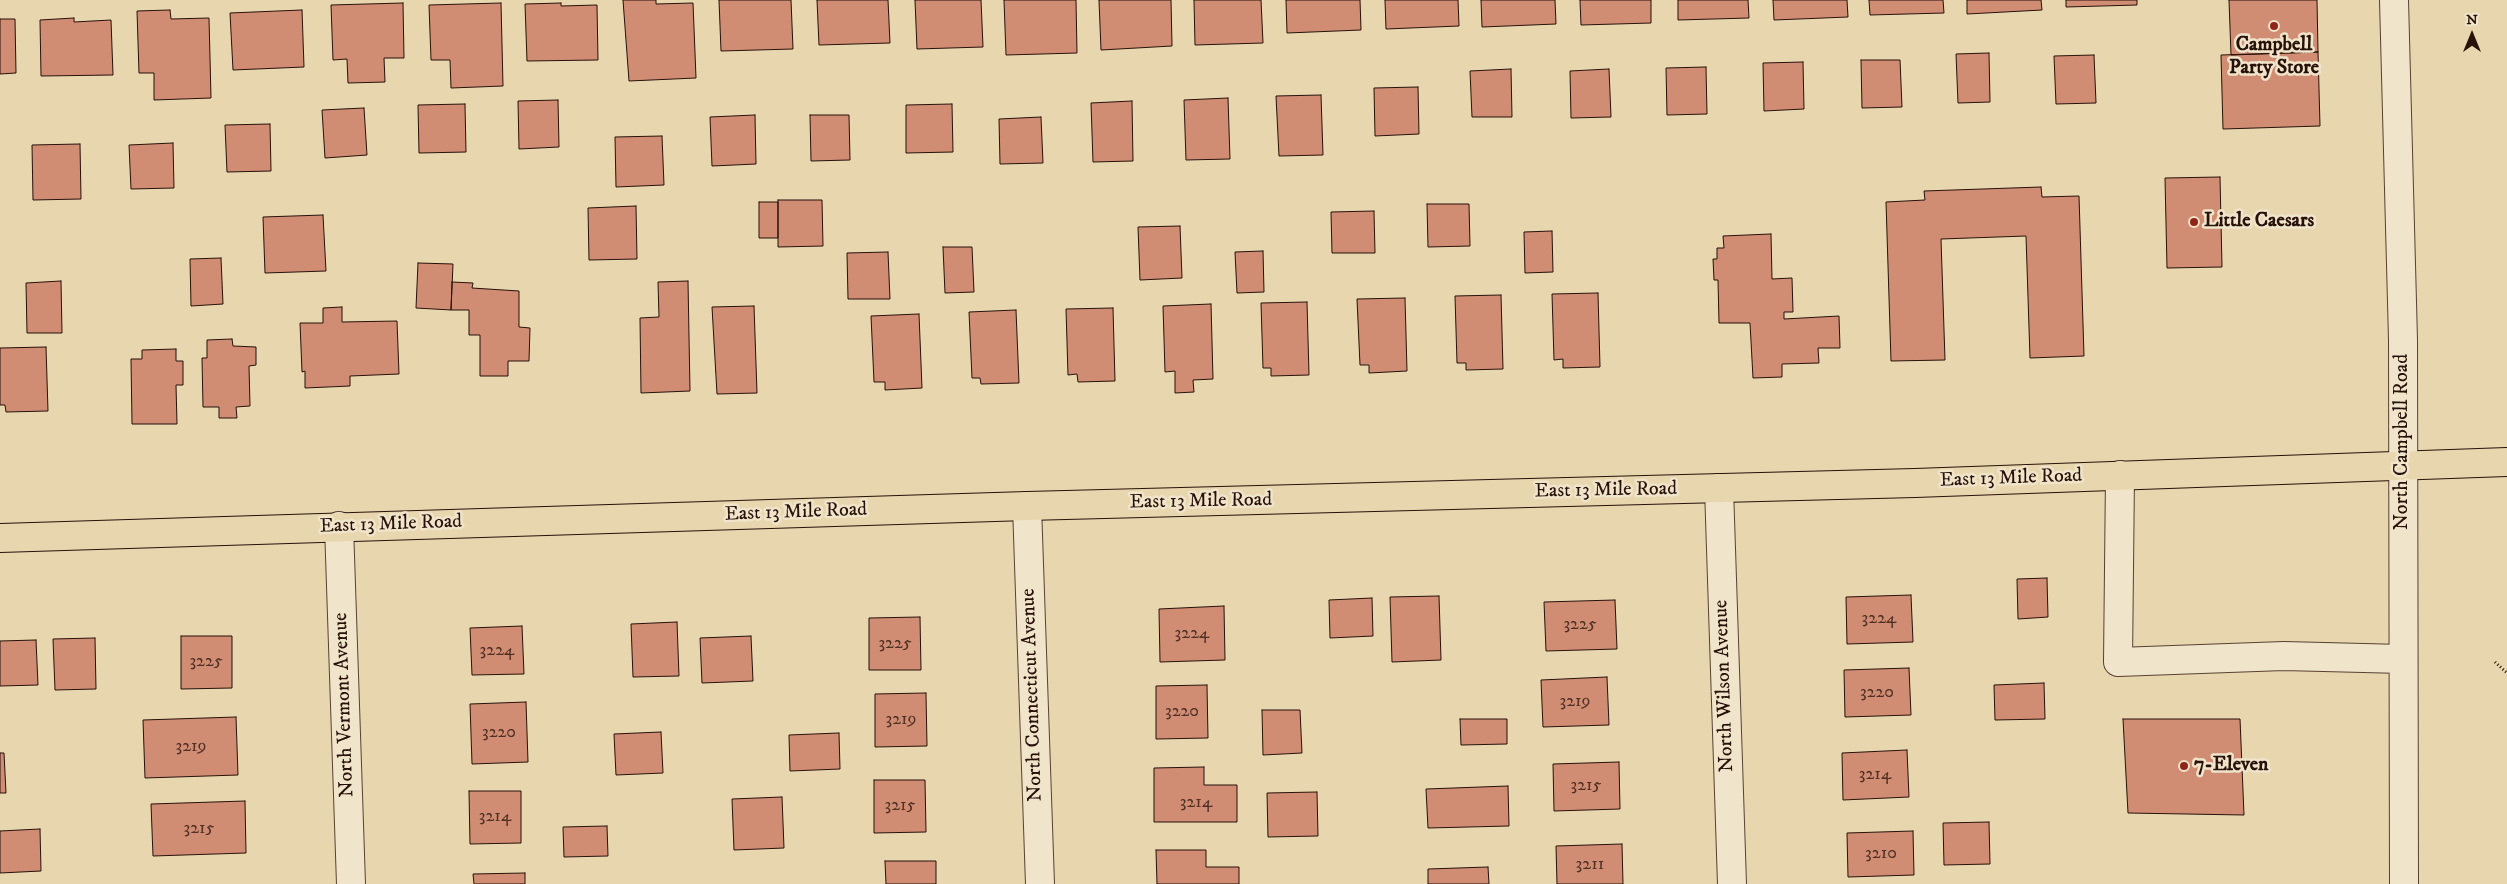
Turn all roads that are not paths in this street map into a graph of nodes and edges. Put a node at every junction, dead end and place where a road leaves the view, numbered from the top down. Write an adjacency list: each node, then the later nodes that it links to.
1 (2394, 0): 3 (street, North Campbell Road)
2 (2507, 462): 3 (main road, East 13 Mile Road)
3 (2402, 465): 4 (main road, East 13 Mile Road); 9 (street, North Campbell Road)
4 (2120, 475): 5 (main road, East 13 Mile Road); 9 (street)
5 (1718, 488): 6 (main road, East 13 Mile Road); 12 (street, North Wilson Avenue)
6 (1027, 506): 7 (main road, East 13 Mile Road); 11 (street, North Connecticut Avenue)
7 (339, 526): 8 (main road, East 13 Mile Road); 10 (street, North Vermont Avenue)
8 (0, 538)
9 (2403, 659): 13 (street, North Campbell Road)
10 (351, 884)
11 (1040, 884)
12 (1732, 884)
13 (2404, 884)

